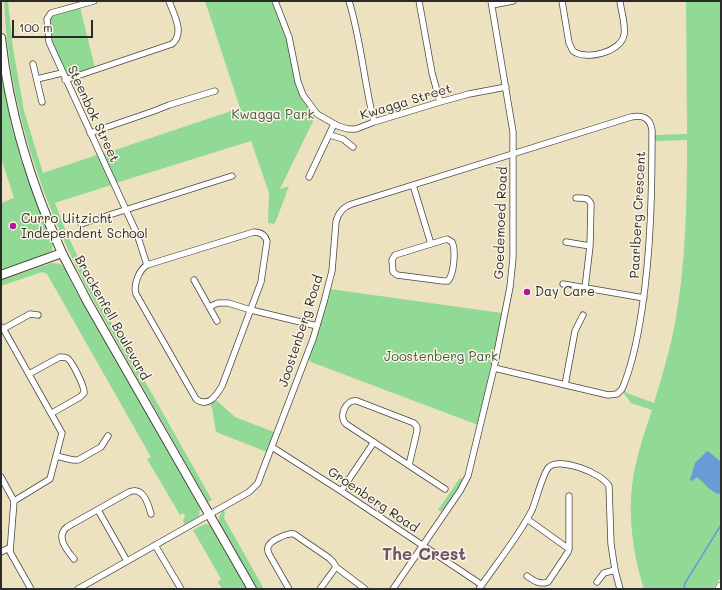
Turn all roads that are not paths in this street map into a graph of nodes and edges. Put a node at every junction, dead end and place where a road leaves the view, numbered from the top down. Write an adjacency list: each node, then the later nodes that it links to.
1 (94, 1): 12 (street, Steenbok Street)
2 (169, 1): 14 (street)
3 (275, 1): 20 (street, Kwagga Street)
4 (349, 1): 19 (street)
5 (419, 1): 18 (street)
6 (513, 1): 9 (street)
7 (562, 1): 8 (street)
8 (620, 1)
9 (492, 3): 15 (street, Goedemoed Road)
10 (1, 38): 34 (street, Brackenfell Boulevard)
11 (33, 64): 13 (street)
12 (62, 73): 13 (street); 14 (street, Steenbok Street)
13 (38, 78): 17 (street)
14 (65, 80): 21 (street, Steenbok Street)
15 (506, 87): 18 (street, Kwagga Street); 24 (street, Goedemoed Road)
16 (215, 91): 21 (street)
17 (42, 102)
18 (440, 102): 19 (street, Kwagga Street)
19 (374, 122): 20 (street, Kwagga Street)
20 (334, 124): 22 (street)
21 (90, 133): 29 (street, Steenbok Street)
22 (330, 135): 23 (street); 26 (street)
23 (352, 146)
24 (514, 154): 27 (street, Joostenberg Road); 40 (street, Paarlberg Crescent); 48 (street, Goedemoed Road)
25 (232, 176): 29 (street)
26 (309, 177)
27 (413, 185): 32 (street); 46 (street, Joostenberg Road)
28 (576, 198): 33 (street)
29 (126, 210): 30 (street); 35 (street, Steenbok Street)
30 (81, 224)
31 (566, 242): 33 (street)
32 (431, 244): 32 (street)
33 (590, 246): 39 (street)
34 (62, 253): 36 (street); 64 (street, Brackenfell Boulevard)
35 (147, 265): 42 (street); 42 (street)
36 (1, 275)
37 (194, 280): 41 (street)
38 (563, 284): 39 (street)
39 (585, 288): 40 (street)
40 (644, 298): 50 (street, Paarlberg Crescent)
41 (209, 307): 42 (street); 45 (street)
42 (251, 310): 46 (street)
43 (38, 315): 47 (street)
44 (583, 315): 50 (street)
45 (217, 321)
46 (317, 326): 54 (street, Joostenberg Road)
47 (2, 328): 49 (street)
48 (494, 368): 50 (street, Paarlberg Crescent); 67 (street, Goedemoed Road)
49 (29, 374): 51 (street); 51 (street)
50 (565, 385)
51 (52, 413): 55 (street)
52 (108, 436): 55 (street)
53 (374, 442): 56 (street); 56 (street); 59 (street)
54 (272, 447): 59 (street, Groenberg Road); 64 (street, Joostenberg Road)
55 (56, 456): 61 (street)
56 (409, 465): 58 (street)
57 (1, 477): 61 (street)
58 (446, 490)
59 (341, 491): 67 (street, Groenberg Road)
60 (569, 496): 69 (street)
61 (14, 501): 68 (street)
62 (98, 510): 63 (street); 71 (street); 72 (street)
63 (151, 514)
64 (210, 514): 66 (street, Joostenberg Road); 82 (street, Brackenfell Boulevard)
65 (527, 519): 69 (street); 74 (street); 78 (street)
66 (156, 545): 72 (street, Joostenberg Road); 81 (street)
67 (423, 546): 78 (street, Groenberg Road); 86 (street, Goedemoed Road)
68 (9, 548): 70 (street); 79 (street)
69 (569, 549): 75 (street)
70 (1, 552)
71 (74, 559)
72 (127, 561): 77 (street, Joostenberg Road)
73 (336, 568): 83 (street); 84 (street); 85 (street)
74 (615, 570): 76 (street); 87 (street)
75 (527, 576)
76 (597, 582)
77 (88, 586): 80 (street, Joostenberg Road)
78 (480, 587)
79 (31, 589)
80 (78, 589)
81 (180, 589)
82 (252, 589)
83 (289, 589)
84 (320, 589)
85 (365, 589)
86 (393, 589)
87 (620, 589)

